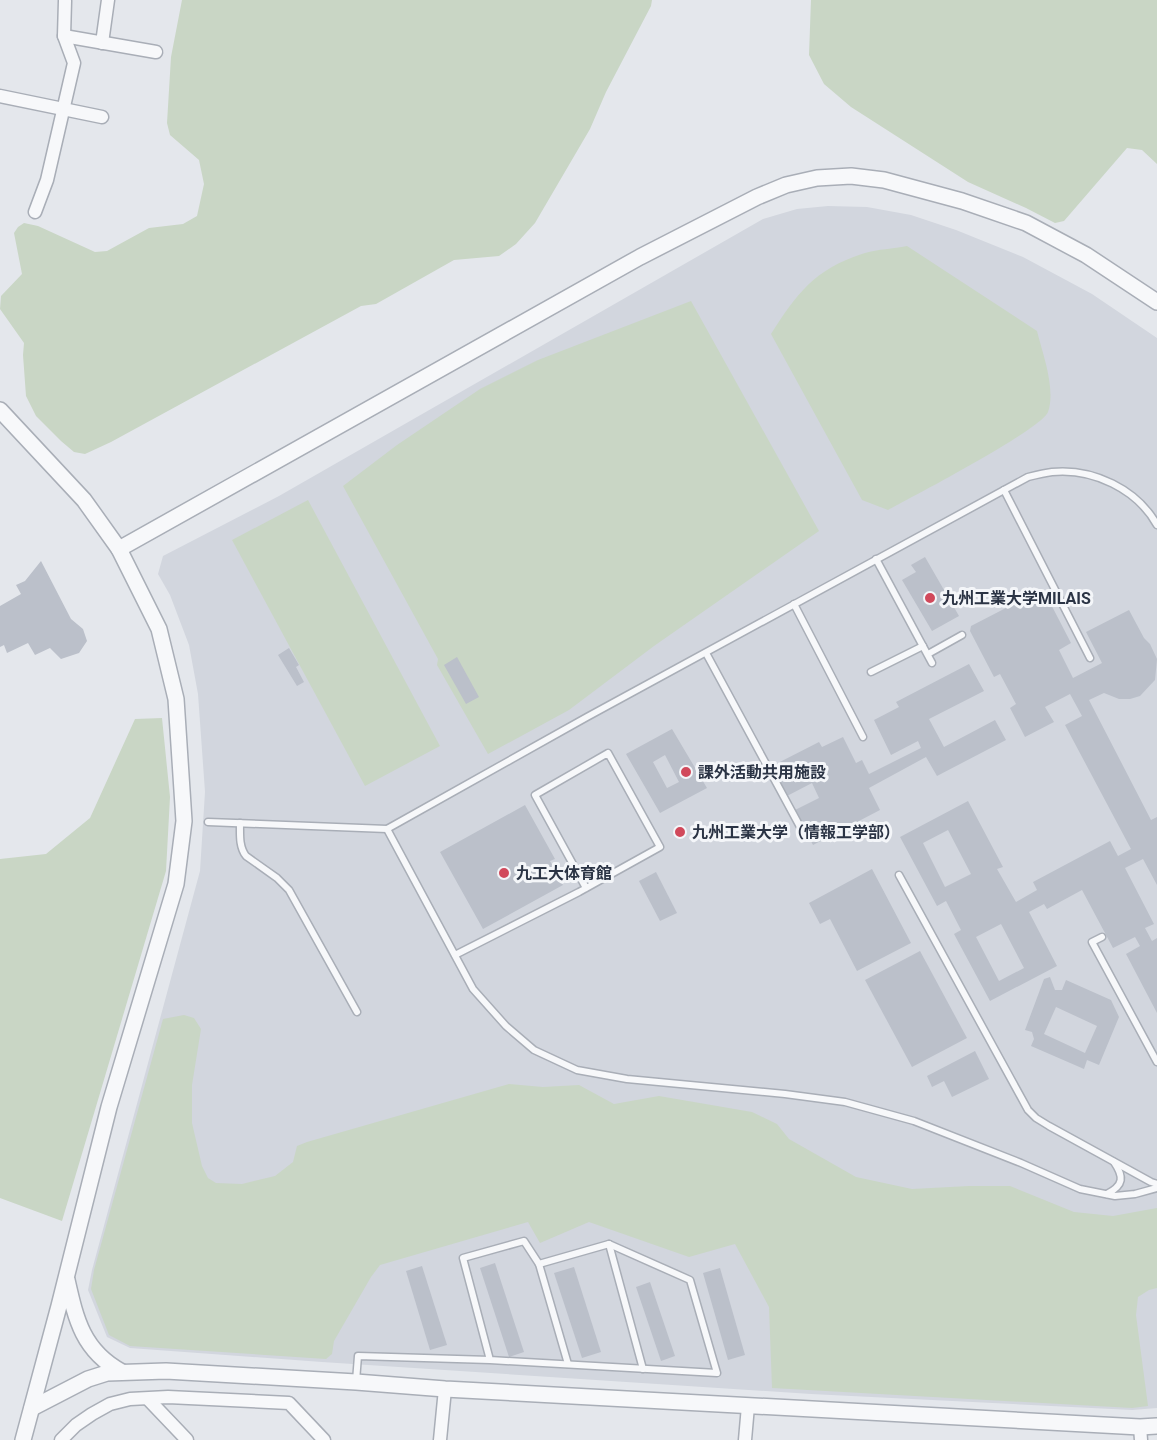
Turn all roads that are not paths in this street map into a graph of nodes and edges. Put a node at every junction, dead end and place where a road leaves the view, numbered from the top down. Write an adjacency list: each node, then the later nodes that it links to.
1 (64, 0): 3 (street)
2 (108, 0): 4 (street)
3 (64, 36): 4 (street); 7 (street)
4 (102, 43): 5 (street)
5 (156, 52)
6 (0, 96): 7 (street)
7 (64, 109): 8 (street); 9 (street)
8 (102, 117)
9 (35, 212)
10 (1157, 302): 14 (street)
11 (0, 410): 14 (street)
12 (1004, 490): 13 (lane); 15 (lane); 21 (lane)
13 (1157, 525)
14 (119, 549): 40 (street)
15 (876, 559): 16 (lane); 18 (lane)
16 (794, 604): 19 (lane); 24 (lane)
17 (962, 635): 20 (lane)
18 (923, 646): 20 (lane); 23 (lane)
19 (706, 653): 27 (lane); 28 (lane)
20 (927, 654): 22 (lane)
21 (1090, 658)
22 (932, 663)
23 (872, 672)
24 (862, 737)
25 (208, 822): 26 (lane)
26 (240, 823): 27 (lane); 33 (lane)
27 (387, 829): 32 (lane)
28 (804, 834)
29 (898, 875): 35 (lane)
30 (586, 888): 30 (lane); 32 (lane)
31 (1102, 937): 34 (lane)
32 (455, 955): 37 (lane)
33 (357, 1012)
34 (1157, 1062)
35 (1113, 1161): 36 (lane); 37 (lane)
36 (1157, 1186): 37 (lane)
37 (1107, 1194)
38 (609, 1244): 39 (lane); 43 (lane); 43 (lane)
39 (539, 1264): 41 (lane); 42 (lane)
40 (66, 1277): 44 (street); 49 (street)
41 (490, 1360): 42 (lane); 45 (lane)
42 (568, 1364): 43 (lane)
43 (643, 1369)
44 (122, 1372): 45 (street); 49 (street)
45 (356, 1382): 46 (street)
46 (445, 1389): 48 (street); 56 (street)
47 (148, 1399): 53 (street); 54 (street); 55 (street)
48 (748, 1406): 51 (street); 57 (street)
49 (32, 1408): 52 (street)
50 (1157, 1426): 51 (street)
51 (1141, 1433)
52 (23, 1440)
53 (61, 1440)
54 (187, 1440)
55 (324, 1440)
56 (440, 1440)
57 (745, 1440)

